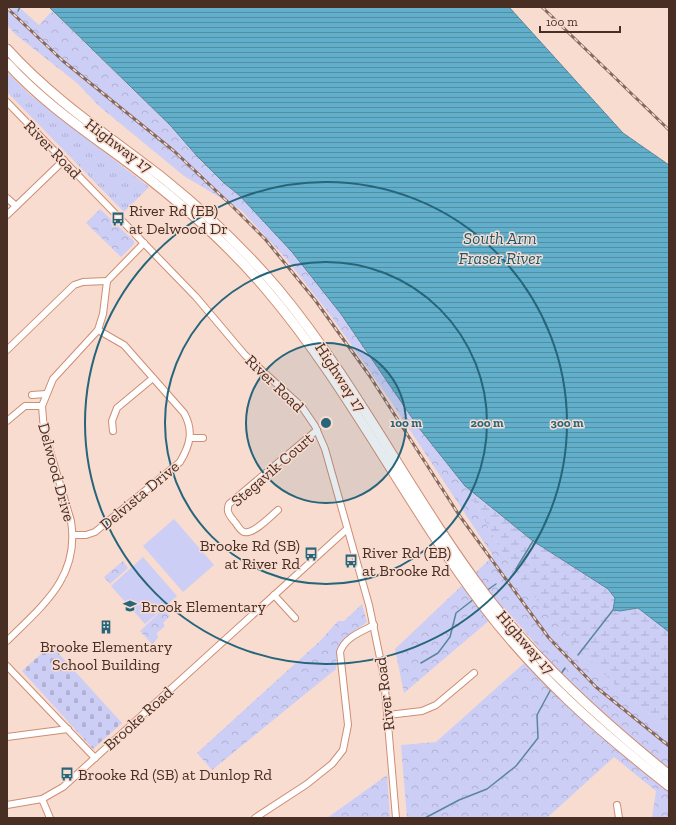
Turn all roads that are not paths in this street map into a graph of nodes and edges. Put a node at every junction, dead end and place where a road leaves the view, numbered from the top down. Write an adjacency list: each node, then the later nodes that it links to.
1 (7, 49): 24 (highway, Highway 17)
2 (7, 63): 24 (highway, Highway 17)
3 (7, 102): 4 (street, River Road)
4 (64, 160): 6 (street); 8 (street, River Road)
5 (7, 198): 6 (street)
6 (16, 206): 7 (street)
7 (7, 215)
8 (144, 243): 9 (street); 17 (street, River Road)
9 (108, 281): 10 (street, Delwood Drive); 11 (street)
10 (98, 330): 12 (street); 13 (street, Delwood Drive)
11 (7, 350)
12 (153, 378): 18 (street); 19 (street)
13 (46, 394): 14 (street); 15 (street, Delwood Drive)
14 (32, 395)
15 (42, 406): 16 (street); 23 (street, Delwood Drive)
16 (7, 421)
17 (317, 430): 21 (street, Stegavik Court); 22 (street, River Road)
18 (113, 432)
19 (191, 438): 20 (street); 23 (street, Delvista Drive)
20 (203, 438)
21 (278, 510)
22 (347, 529): 25 (street, Brooke Road); 27 (street, River Road)
23 (73, 535): 28 (street, Delwood Drive)
24 (475, 588): 30 (highway, Highway 17)
25 (274, 595): 26 (street); 35 (street, Brooke Road)
26 (295, 618)
27 (374, 625): 32 (street, River Road); 42 (street)
28 (7, 641)
29 (7, 666): 33 (street)
30 (540, 667): 36 (highway, Highway 17); 37 (highway, Highway 17)
31 (474, 672): 32 (street)
32 (388, 715): 43 (street, River Road)
33 (68, 729): 34 (street); 35 (street)
34 (7, 737)
35 (95, 758): 38 (street, Brooke Road)
36 (669, 775)
37 (669, 786)
38 (42, 799): 39 (street, Brooke Road); 41 (street)
39 (7, 805)
40 (617, 805): 44 (street)
41 (50, 818)
42 (255, 818)
43 (396, 818)
44 (619, 818)

